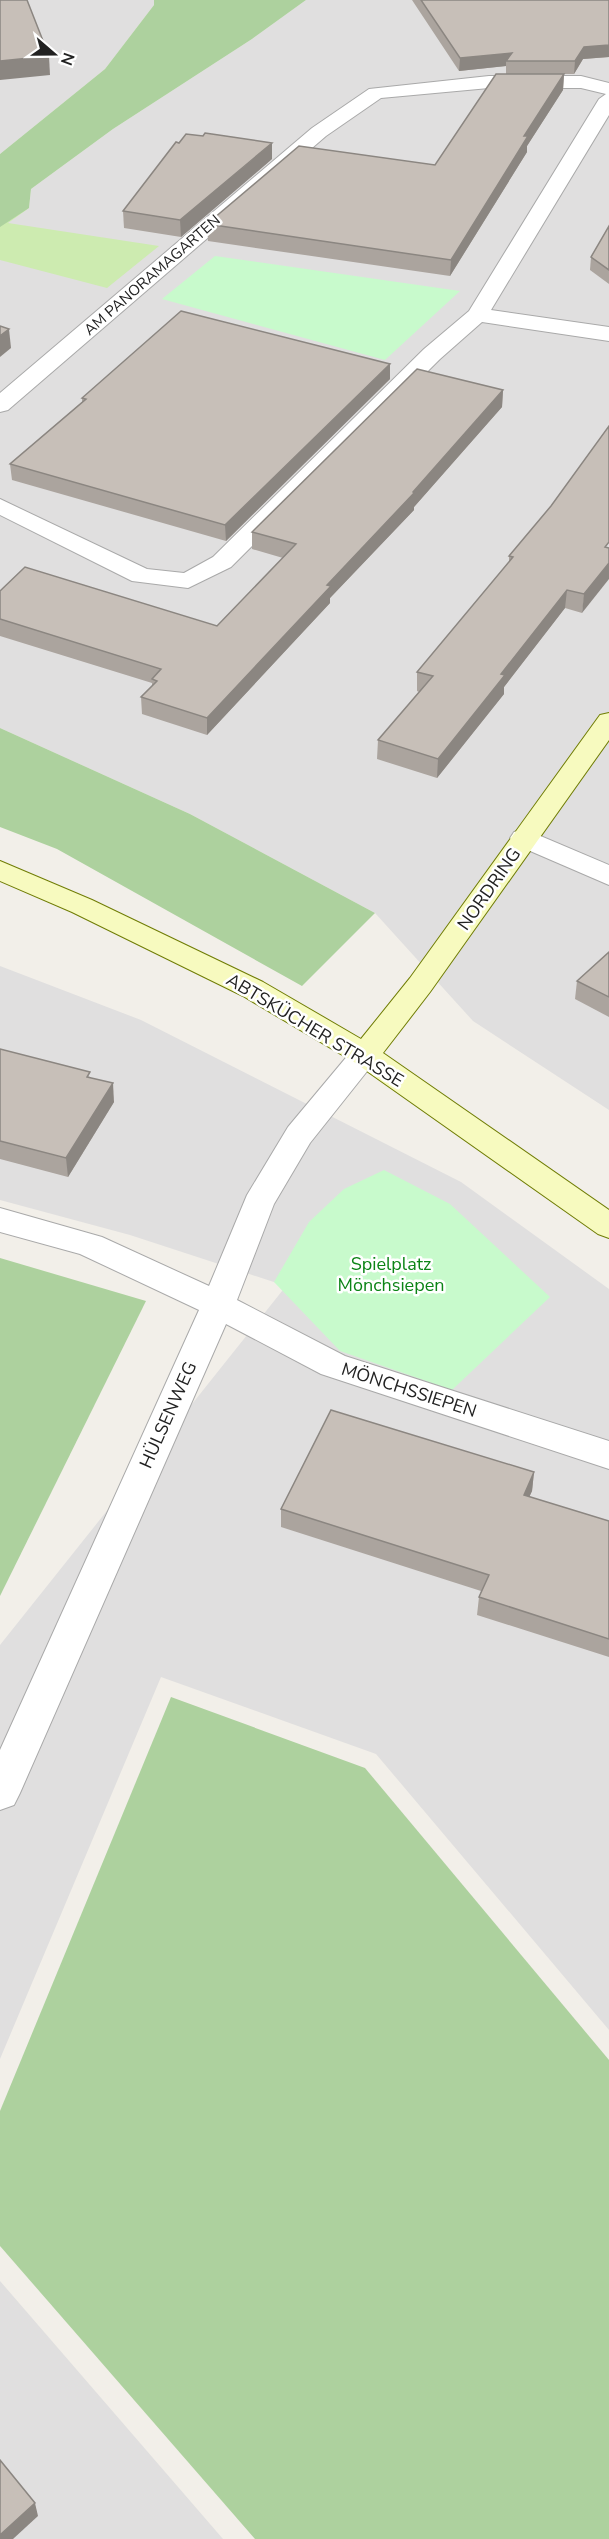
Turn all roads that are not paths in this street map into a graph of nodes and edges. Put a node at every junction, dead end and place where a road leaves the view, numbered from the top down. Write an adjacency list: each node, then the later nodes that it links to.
1 (609, 89): 5 (street, AM PANORAMAGARTEN)
2 (609, 99): 3 (street)
3 (477, 315): 4 (street); 6 (street)
4 (609, 334)
5 (0, 405)
6 (0, 507)
7 (609, 721): 8 (street, NORDRING)
8 (524, 838): 10 (street); 11 (street, NORDRING)
9 (0, 870): 11 (street, ABTSKÜCHER STRASSE)
10 (609, 876)
11 (365, 1055): 13 (street, ABTSKÜCHER STRASSE); 14 (street, HÜLSENWEG)
12 (0, 1220): 14 (street, MÖNCHSSIEPEN)
13 (609, 1226)
14 (218, 1305): 15 (street, MÖNCHSSIEPEN); 16 (street, HÜLSENWEG)
15 (609, 1455)
16 (0, 1792)

